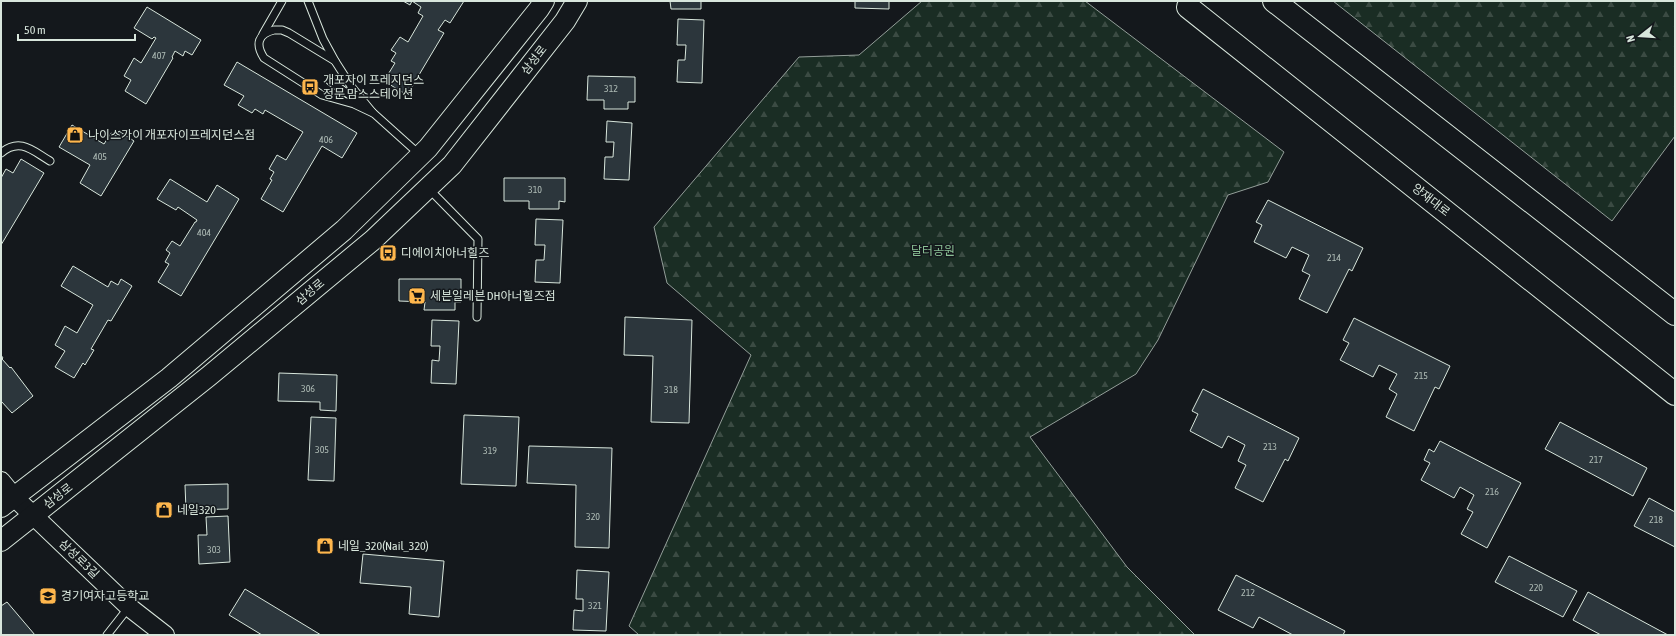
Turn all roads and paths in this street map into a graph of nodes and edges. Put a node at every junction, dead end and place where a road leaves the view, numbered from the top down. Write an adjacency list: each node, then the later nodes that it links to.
1 (282, 1): 7 (lane)
2 (308, 1): 8 (lane)
3 (544, 1): 12 (main road)
4 (577, 1): 14 (main road, 삼성로)
5 (1274, 1): 15 (main road)
6 (1188, 7): 17 (main road, 양재대로)
7 (262, 36): 8 (lane); 10 (lane)
8 (335, 62): 10 (lane)
9 (330, 81): 10 (lane)
10 (373, 113): 12 (lane)
11 (1, 153): 13 (lane)
12 (420, 156): 19 (main road)
13 (50, 161)
14 (428, 188): 16 (lane); 20 (main road, 삼성로)
15 (1675, 314)
16 (477, 317)
17 (1675, 394)
18 (1, 481): 19 (street, 삼성로3길)
19 (7, 502): 20 (street, 삼성로3길)
20 (34, 515): 21 (main road, 삼성로); 22 (street, 삼성로3길)
21 (1, 541)
22 (129, 607): 23 (lane); 24 (street, 삼성로3길)
23 (107, 635)
24 (165, 635)

